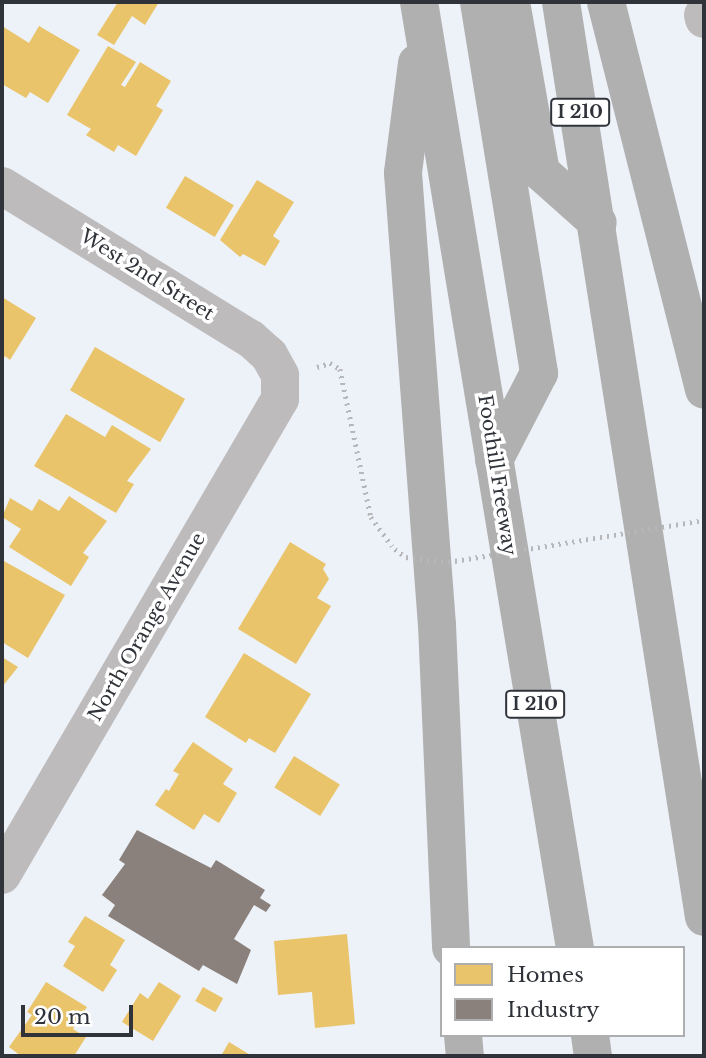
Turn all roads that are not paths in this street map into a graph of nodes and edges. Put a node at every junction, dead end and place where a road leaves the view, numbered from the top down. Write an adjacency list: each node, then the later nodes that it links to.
1 (479, 2): 10 (highway)
2 (511, 2): 7 (highway)
3 (561, 2): 7 (highway, I 210)
4 (606, 2): 9 (highway)
5 (420, 12): 10 (highway, Foothill Freeway / I 210); 13 (highway)
6 (4, 194): 8 (street, West 2nd Street)
7 (598, 223): 12 (highway, I 210)
8 (280, 375): 11 (street, North Orange Avenue)
9 (704, 390)
10 (494, 460): 14 (highway, Foothill Freeway / I 210)
11 (2, 875)
12 (704, 917)
13 (451, 946)
14 (575, 946)
15 (463, 1037): 17 (highway)
16 (590, 1037): 18 (highway)
17 (465, 1056)
18 (593, 1056)

